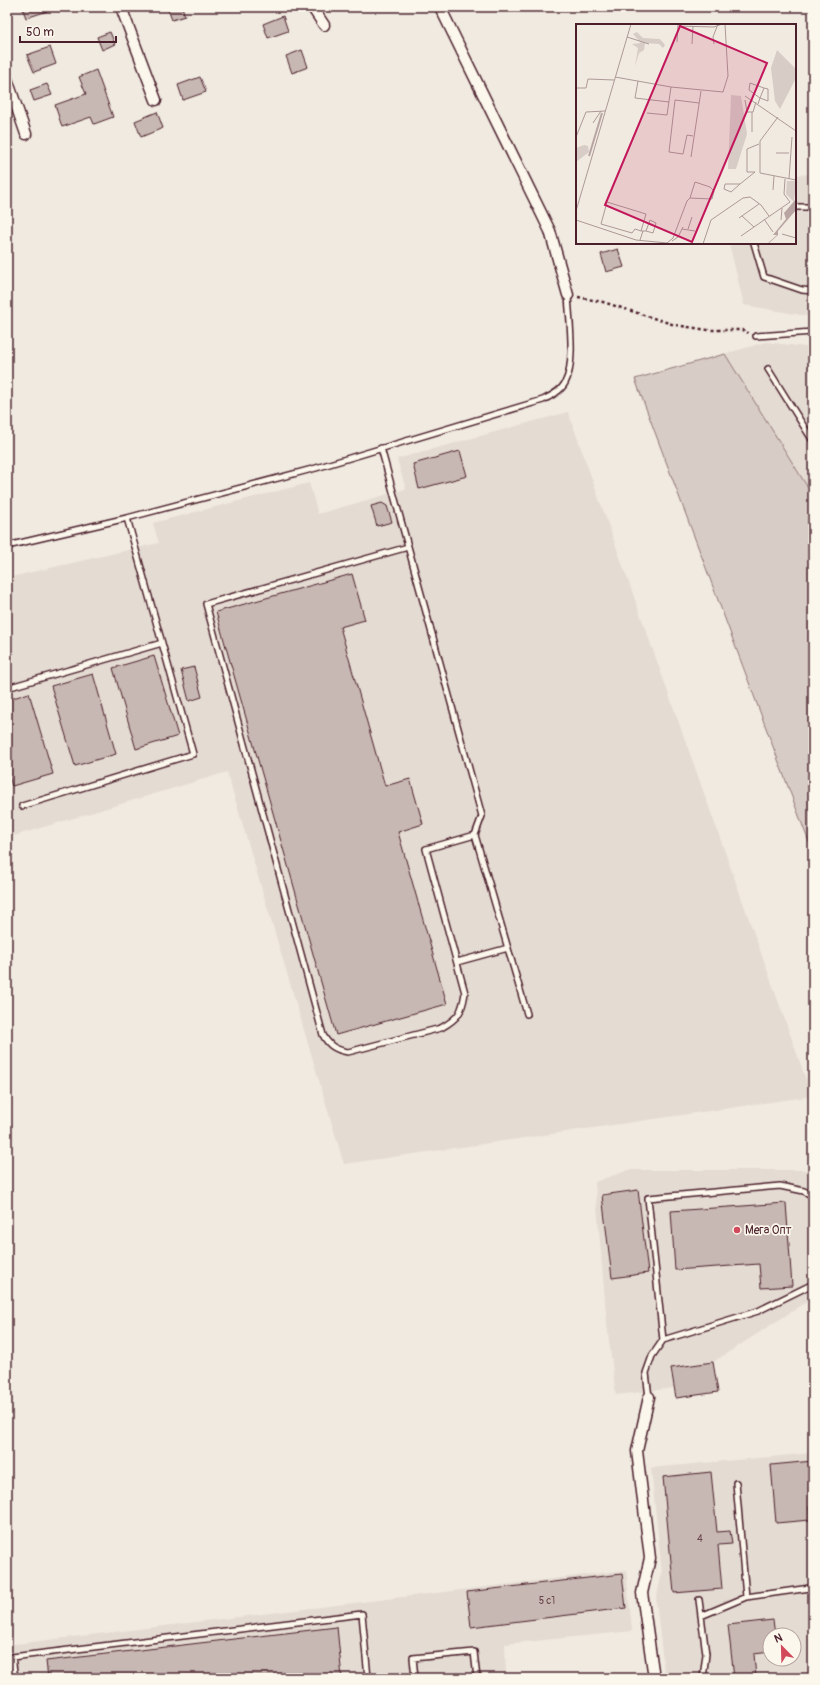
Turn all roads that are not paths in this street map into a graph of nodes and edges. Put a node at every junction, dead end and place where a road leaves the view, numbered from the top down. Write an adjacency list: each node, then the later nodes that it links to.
1 (121, 7): 6 (street)
2 (312, 7): 4 (street)
3 (440, 7): 12 (street)
4 (324, 25)
5 (7, 79): 7 (street)
6 (156, 100)
7 (26, 134)
8 (796, 207): 9 (lane)
9 (813, 208)
10 (754, 244): 11 (lane)
11 (813, 291)
12 (568, 296): 17 (lane)
13 (813, 332): 14 (lane)
14 (756, 336)
15 (768, 368): 16 (lane)
16 (813, 441)
17 (381, 448): 18 (lane); 20 (lane)
18 (128, 518): 19 (lane); 21 (lane)
19 (7, 546)
20 (408, 547): 24 (lane); 26 (lane)
21 (162, 642): 22 (lane); 23 (lane)
22 (7, 688)
23 (22, 806)
24 (475, 835): 25 (lane); 26 (lane)
25 (508, 948): 26 (lane); 27 (lane)
26 (457, 962)
27 (527, 1014)
28 (813, 1196): 30 (lane)
29 (813, 1284): 30 (lane)
30 (663, 1340): 31 (lane)
31 (649, 1397): 41 (street)
32 (736, 1483): 34 (lane)
33 (810, 1588): 34 (lane)
34 (746, 1597): 36 (lane)
35 (699, 1600): 36 (lane)
36 (701, 1616): 42 (lane)
37 (15, 1678): 38 (lane)
38 (368, 1678)
39 (415, 1678): 40 (lane)
40 (477, 1678)
41 (654, 1678)
42 (703, 1678)

